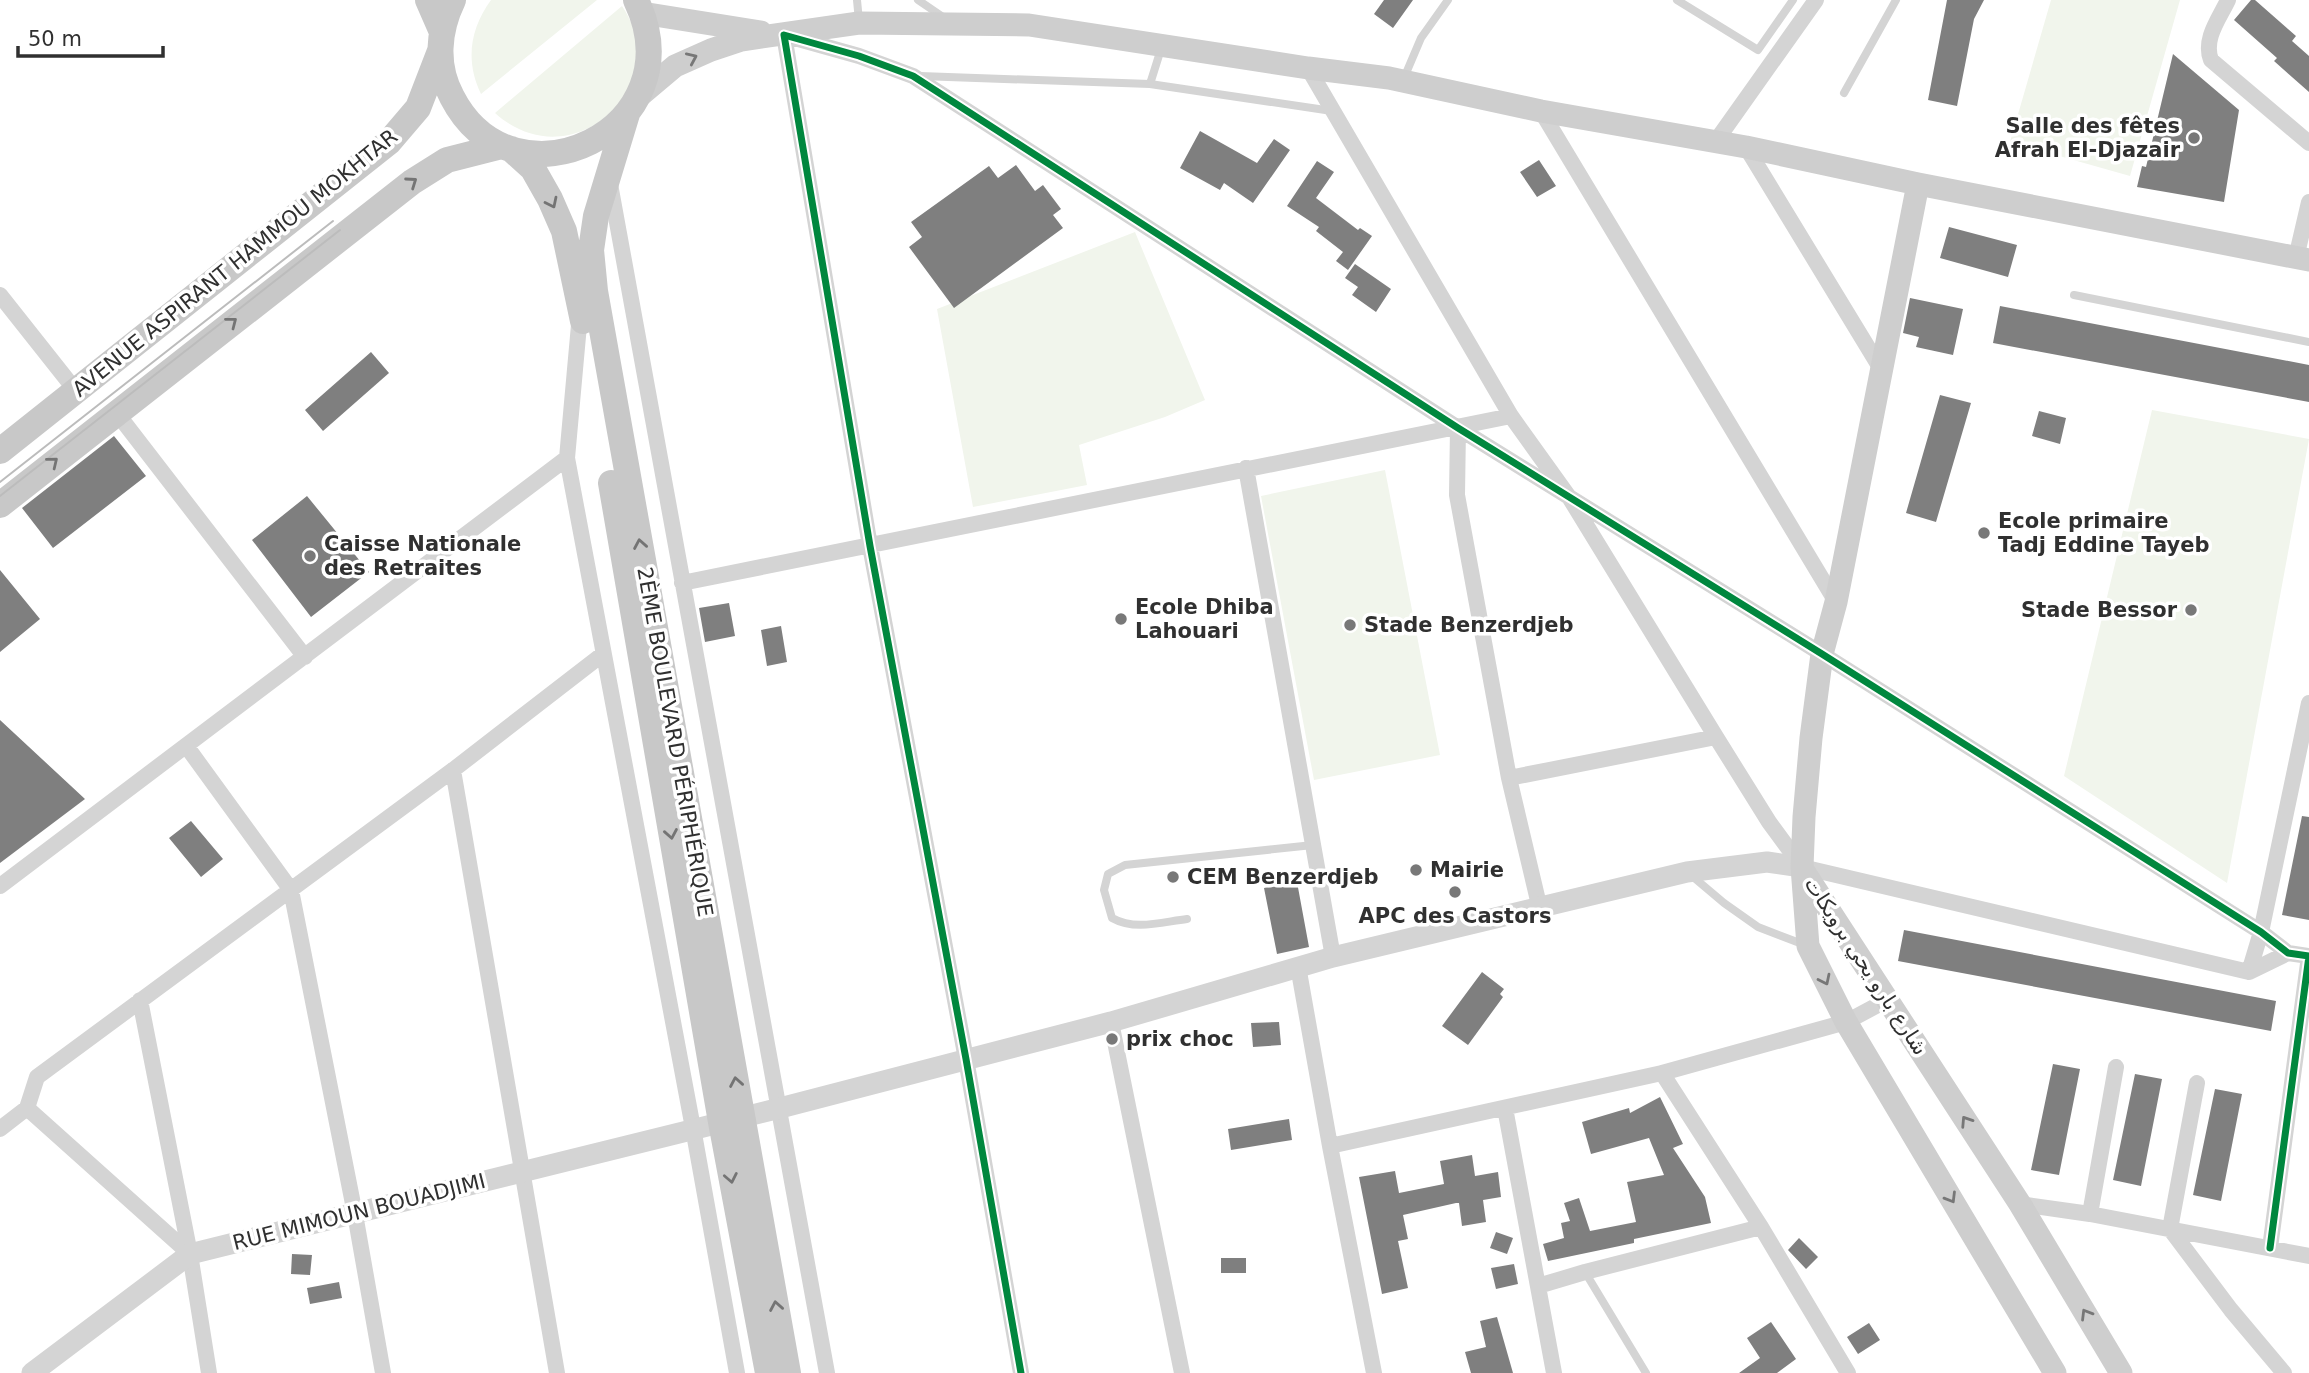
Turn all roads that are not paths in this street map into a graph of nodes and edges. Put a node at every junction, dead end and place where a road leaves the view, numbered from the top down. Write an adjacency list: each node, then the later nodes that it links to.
1 (428, 0): 15 (main road)
2 (453, 0): 15 (main road, AVENUE ASPIRANT HAMMOU MOKHTAR)
3 (857, 0): 12 (lane)
4 (918, 0): 13 (lane)
5 (1448, 0): 19 (lane)
6 (1677, 0): 7 (lane)
7 (1793, 0)
8 (1816, 0): 25 (street)
9 (1896, 0): 21 (lane)
10 (2228, 0): 26 (street)
11 (640, 5): 14 (main road); 22 (main road, 2ÈME BOULEVARD PÉRIPHÉRIQUE)
12 (859, 23): 13 (main road); 14 (main road)
13 (954, 25): 16 (main road)
14 (784, 35): 18 (street); 22 (main road, one-way to 14); 47 (street)
15 (441, 42): 27 (main road); 38 (main road, AVENUE ASPIRANT HAMMOU MOKHTAR)
16 (1162, 46): 17 (main road); 20 (lane)
17 (1308, 68): 19 (main road); 23 (street)
18 (914, 76): 20 (lane); 41 (street)
19 (1403, 81): 24 (main road)
20 (1150, 84): 23 (lane)
21 (1844, 93)
22 (632, 106): 27 (main road); 29 (main road, 2ÈME BOULEVARD PÉRIPHÉRIQUE)
23 (1332, 111): 40 (street)
24 (1541, 111): 25 (main road); 49 (street)
25 (1716, 141): 28 (main road)
26 (2309, 143)
27 (507, 147): 35 (main road, 2ÈME BOULEVARD PÉRIPHÉRIQUE, one-way to 35); 39 (main road, one-way to 27)
28 (1746, 147): 30 (main road); 37 (street)
29 (608, 172): 48 (street); 82 (main road, 2ÈME BOULEVARD PÉRIPHÉRIQUE, one-way to 29)
30 (1917, 184): 32 (main road); 37 (main road)
31 (2309, 202): 32 (street)
32 (2303, 259)
33 (0, 295): 38 (street)
34 (2074, 295): 36 (lane)
35 (580, 308): 43 (street); 82 (main road, 2ÈME BOULEVARD PÉRIPHÉRIQUE, one-way to 82)
36 (2309, 342)
37 (1881, 369): 49 (main road)
38 (76, 391): 42 (main road, AVENUE ASPIRANT HAMMOU MOKHTAR)
39 (116, 412): 46 (main road, one-way to 39); 52 (street)
40 (1511, 416): 41 (street); 45 (street)
41 (1458, 428): 44 (street); 45 (street); 57 (street)
42 (0, 452)
43 (567, 458): 50 (street); 52 (street)
44 (1246, 468): 47 (street); 58 (street)
45 (1569, 497): 51 (street); 54 (street)
46 (0, 505)
47 (870, 546): 48 (street); 75 (street)
48 (682, 583): 80 (street)
49 (1836, 603): 51 (main road)
50 (603, 654): 56 (street); 83 (street)
51 (1822, 654): 59 (main road); 65 (street)
52 (305, 657): 55 (street)
53 (2309, 703): 65 (street)
54 (1716, 737): 57 (street); 59 (street)
55 (187, 747): 61 (street); 62 (street)
56 (453, 770): 62 (street); 86 (street)
57 (1509, 778): 63 (street)
58 (1313, 845): 64 (lane); 68 (street)
59 (1802, 867): 60 (street, RUE MIMOUN BOUADJIMI); 66 (main road, شارع بارو يحي برويكات); 70 (street); 71 (main road, شارع بارو يحي برويكات)
60 (1687, 872): 63 (street, RUE MIMOUN BOUADJIMI); 66 (lane)
61 (0, 886)
62 (291, 890): 72 (street); 88 (street)
63 (1540, 909): 68 (street, RUE MIMOUN BOUADJIMI)
64 (1187, 919)
65 (2261, 932): 67 (street); 70 (street)
66 (1808, 946): 74 (main road, شارع بارو يحي برويكات, one-way to 74)
67 (2288, 953): 70 (street); 92 (street)
68 (1333, 957): 69 (street, RUE MIMOUN BOUADJIMI)
69 (1298, 966): 73 (street, RUE MIMOUN BOUADJIMI); 85 (street)
70 (2249, 972)
71 (1889, 999): 74 (street); 87 (main road, شارع بارو يحي برويكات, one-way to 71)
72 (140, 1000): 79 (street); 93 (street)
73 (1111, 1022): 75 (street, RUE MIMOUN BOUADJIMI); 106 (street)
74 (1846, 1023): 77 (street); 111 (main road, شارع بارو يحي برويكات, one-way to 111)
75 (966, 1059): 80 (street, RUE MIMOUN BOUADJIMI); 105 (street)
76 (2116, 1067): 89 (street)
77 (1662, 1073): 81 (street); 90 (street)
78 (2197, 1083): 91 (street)
79 (27, 1108): 84 (street); 93 (street)
80 (780, 1108): 82 (street, RUE MIMOUN BOUADJIMI); 104 (street)
81 (1505, 1108): 85 (street); 96 (street)
82 (731, 1119): 83 (street, RUE MIMOUN BOUADJIMI); 102 (main road, 2ÈME BOULEVARD PÉRIPHÉRIQUE, one-way to 102); 103 (main road, 2ÈME BOULEVARD PÉRIPHÉRIQUE, one-way to 82)
83 (694, 1128): 86 (street, RUE MIMOUN BOUADJIMI); 101 (street)
84 (0, 1129)
85 (1329, 1146): 107 (street)
86 (522, 1172): 88 (street, RUE MIMOUN BOUADJIMI); 100 (street)
87 (2020, 1205): 89 (street); 112 (main road, شارع بارو يحي برويكات, one-way to 87)
88 (355, 1214): 93 (street, RUE MIMOUN BOUADJIMI); 99 (street)
89 (2090, 1214): 91 (street)
90 (1761, 1227): 95 (street); 110 (street)
91 (2170, 1229): 92 (street); 113 (street)
92 (2270, 1248): 94 (street)
93 (190, 1254): 97 (street, RUE MIMOUN BOUADJIMI); 98 (street)
94 (2309, 1256)
95 (1585, 1272): 96 (street); 109 (lane)
96 (1538, 1286): 108 (street)
97 (32, 1373)
98 (209, 1373)
99 (383, 1373)
100 (558, 1373)
101 (737, 1373)
102 (768, 1373)
103 (788, 1373)
104 (827, 1373)
105 (1021, 1373)
106 (1181, 1373)
107 (1374, 1373)
108 (1555, 1373)
109 (1646, 1373)
110 (1848, 1373)
111 (2055, 1373)
112 (2121, 1373)
113 (2284, 1373)

